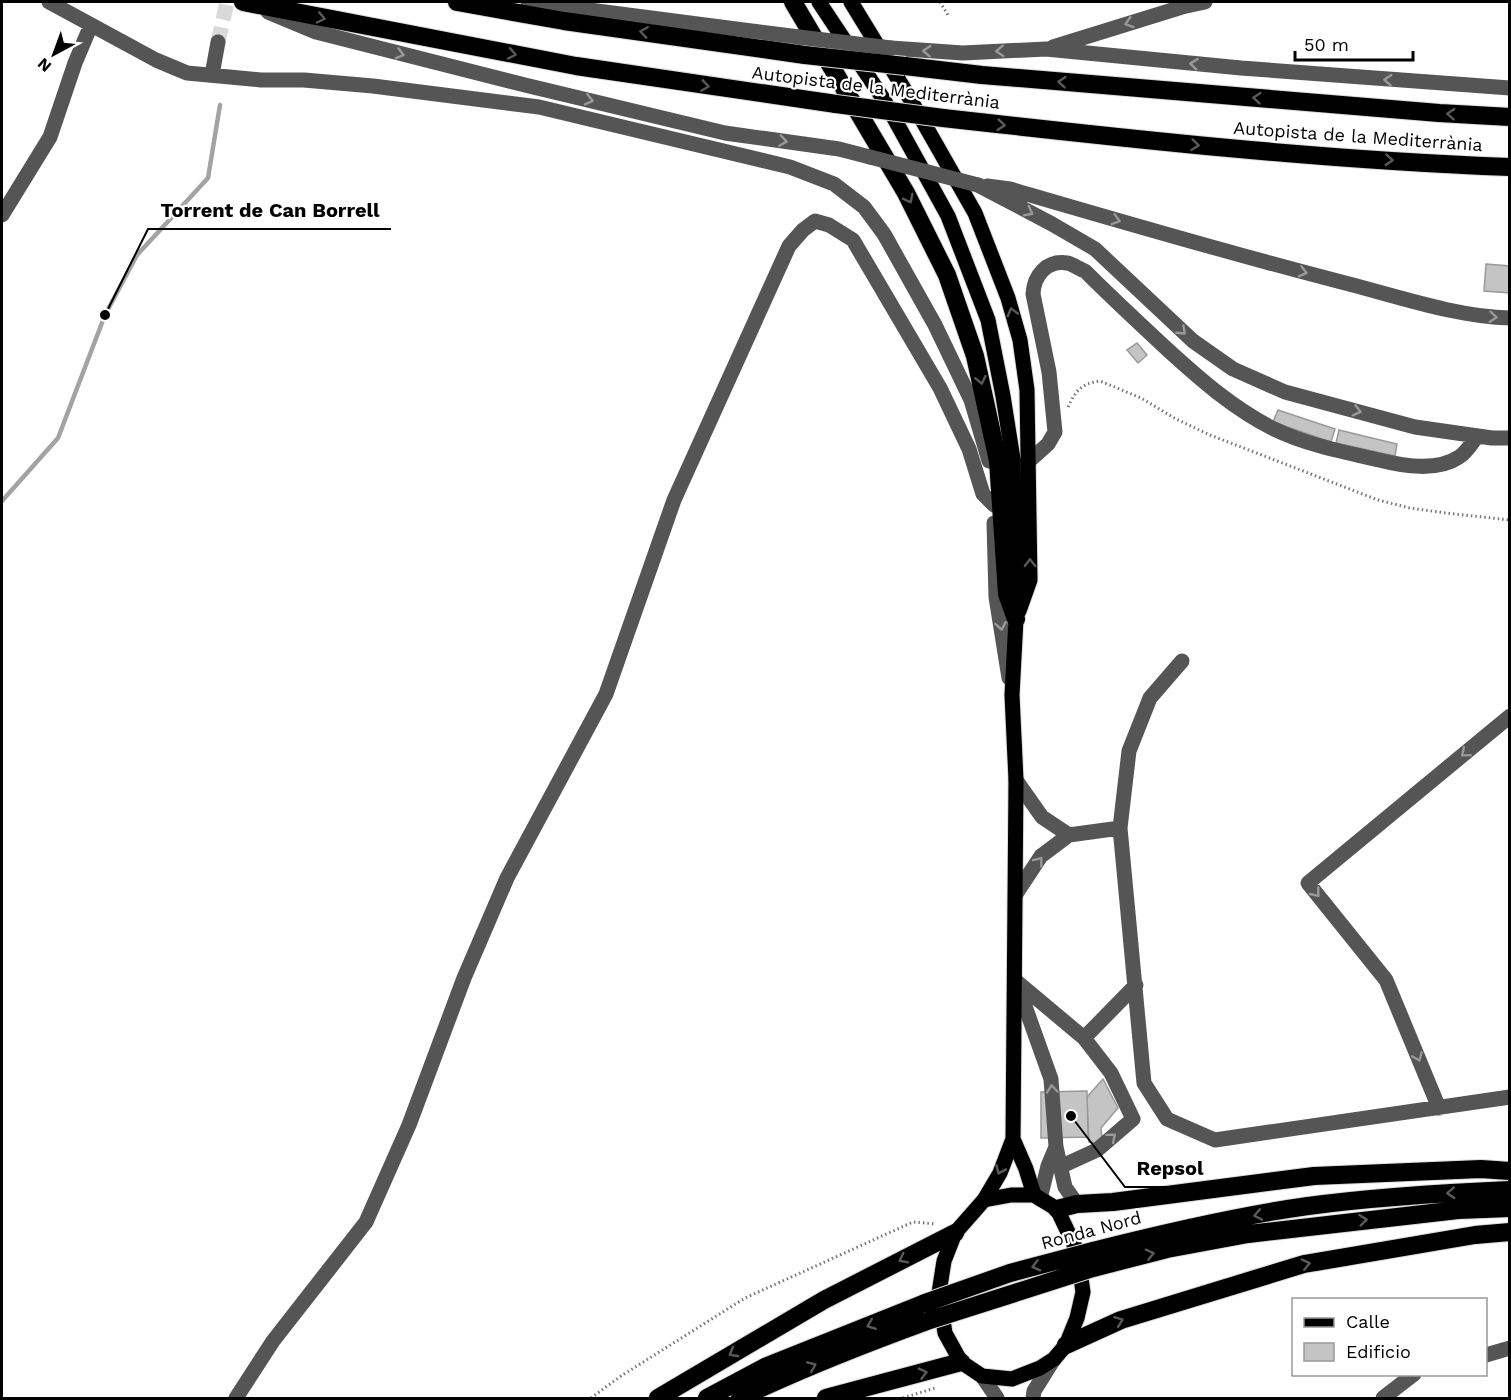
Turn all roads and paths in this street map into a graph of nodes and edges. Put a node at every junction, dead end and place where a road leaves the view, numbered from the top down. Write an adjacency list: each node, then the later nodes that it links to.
1 (49, 2): 13 (street)
2 (244, 2): 19 (highway, Autopista de la Mediterrània, one-way to 19, bridge); 20 (street, one-way to 20, bridge)
3 (457, 2): 18 (highway, Autopista de la Mediterrània, one-way to 3, bridge)
4 (528, 2): 15 (street, one-way to 4, bridge)
5 (819, 2): 12 (main road)
6 (825, 2): 12 (main road)
7 (851, 2): 26 (main road, one-way to 7)
8 (940, 2): 11 (path)
9 (1205, 2): 15 (street, one-way to 15)
10 (794, 3): 29 (highway, one-way to 29)
11 (948, 15)
12 (835, 23): 29 (main road)
13 (91, 25): 16 (street); 21 (street)
14 (218, 42): 16 (street)
15 (1046, 49): 17 (street, one-way to 15)
16 (212, 75): 27 (street)
17 (1509, 88)
18 (1509, 117)
19 (1509, 167)
20 (978, 185): 22 (street, one-way to 22); 24 (street, one-way to 24)
21 (2, 215)
22 (1509, 318)
23 (1055, 432): 24 (street); 26 (street); 28 (path)
24 (1477, 436): 25 (street)
25 (1509, 438)
26 (1028, 462): 29 (main road, one-way to 26)
27 (994, 505): 31 (street, one-way to 31); 63 (street)
28 (1509, 519)
29 (1016, 619): 31 (main road)
30 (1182, 661): 34 (street)
31 (1012, 695): 33 (main road)
32 (1509, 716): 41 (street, one-way to 41)
33 (1016, 780): 35 (street); 36 (main road)
34 (1120, 828): 35 (street); 38 (street)
35 (1069, 835): 36 (street, one-way to 35)
36 (1016, 894): 37 (main road)
37 (1016, 981): 39 (street); 42 (main road); 43 (street, one-way to 37)
38 (1136, 985): 39 (street); 41 (street)
39 (1084, 1038): 44 (street, one-way to 39)
40 (1509, 1097): 41 (street)
41 (1439, 1108)
42 (1013, 1139): 47 (main road); 48 (main road, one-way to 48)
43 (1056, 1147): 44 (street); 47 (street)
44 (1062, 1166): 49 (street)
45 (1509, 1171): 49 (highway)
46 (1509, 1190): 54 (highway, Ronda Nord, one-way to 54)
47 (1037, 1197): 48 (main road); 51 (main road)
48 (984, 1200): 52 (main road)
49 (1077, 1204): 51 (highway)
50 (1509, 1208): 54 (highway, Ronda Nord, one-way to 50)
51 (1057, 1209): 56 (main road)
52 (958, 1229): 60 (main road); 64 (path); 65 (highway, one-way to 65)
53 (1509, 1232): 56 (highway, one-way to 53)
54 (1093, 1260): 55 (highway, Ronda Nord, bridge)
55 (926, 1312): 66 (highway, Ronda Nord, one-way to 66); 67 (highway, Ronda Nord, one-way to 55)
56 (1066, 1345): 59 (main road)
57 (1509, 1348): 58 (street)
58 (1487, 1354)
59 (1054, 1359): 61 (main road); 70 (street)
60 (961, 1362): 61 (main road); 68 (highway, one-way to 60)
61 (982, 1376): 69 (street)
62 (1411, 1376): 71 (street)
63 (236, 1398)
64 (591, 1398)
65 (658, 1398)
66 (707, 1398)
67 (740, 1398)
68 (826, 1398)
69 (997, 1398)
70 (1033, 1398)
71 (1383, 1398)

